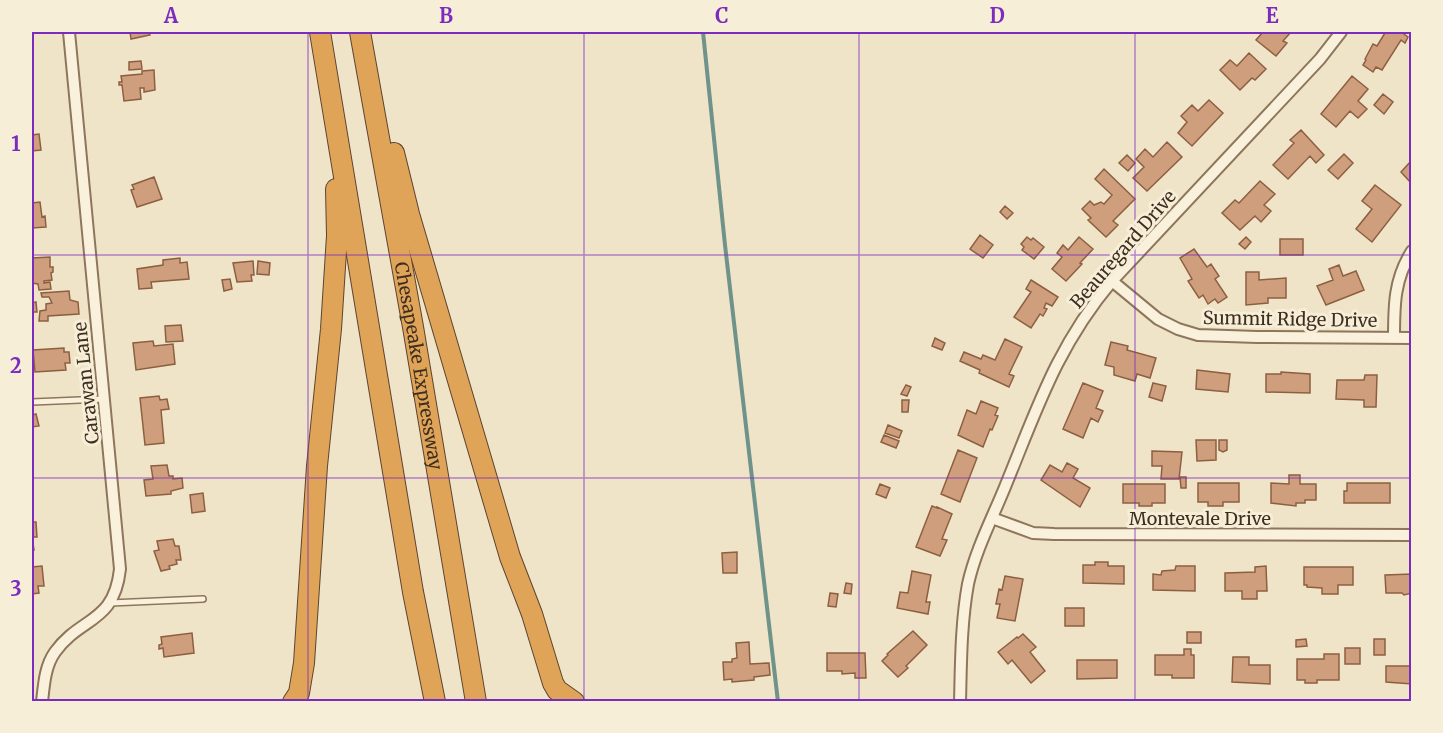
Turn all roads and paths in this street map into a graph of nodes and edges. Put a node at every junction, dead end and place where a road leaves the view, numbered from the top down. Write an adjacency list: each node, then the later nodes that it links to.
1 (69, 32): 11 (street, Carawan Lane)
2 (315, 32): 20 (highway)
3 (320, 32): 18 (highway)
4 (360, 32): 6 (highway, Chesapeake Expressway)
5 (1341, 32): 8 (street, Beauregard Drive)
6 (373, 103): 15 (highway); 21 (highway, Chesapeake Expressway)
7 (1412, 251): 9 (street)
8 (1112, 281): 9 (street, Summit Ridge Drive); 13 (street, Beauregard Drive)
9 (1394, 338): 10 (street, Summit Ridge Drive)
10 (1412, 338)
11 (104, 399): 12 (lane); 17 (street, Carawan Lane)
12 (32, 402)
13 (992, 519): 14 (street, Montevale Drive); 24 (street, Beauregard Drive)
14 (1412, 535)
15 (510, 557): 22 (highway); 23 (highway)
16 (203, 599): 17 (lane)
17 (110, 603): 19 (street, Carawan Lane)
18 (429, 696)
19 (42, 702)
20 (293, 702)
21 (476, 702)
22 (548, 702)
23 (574, 702)
24 (960, 702)

